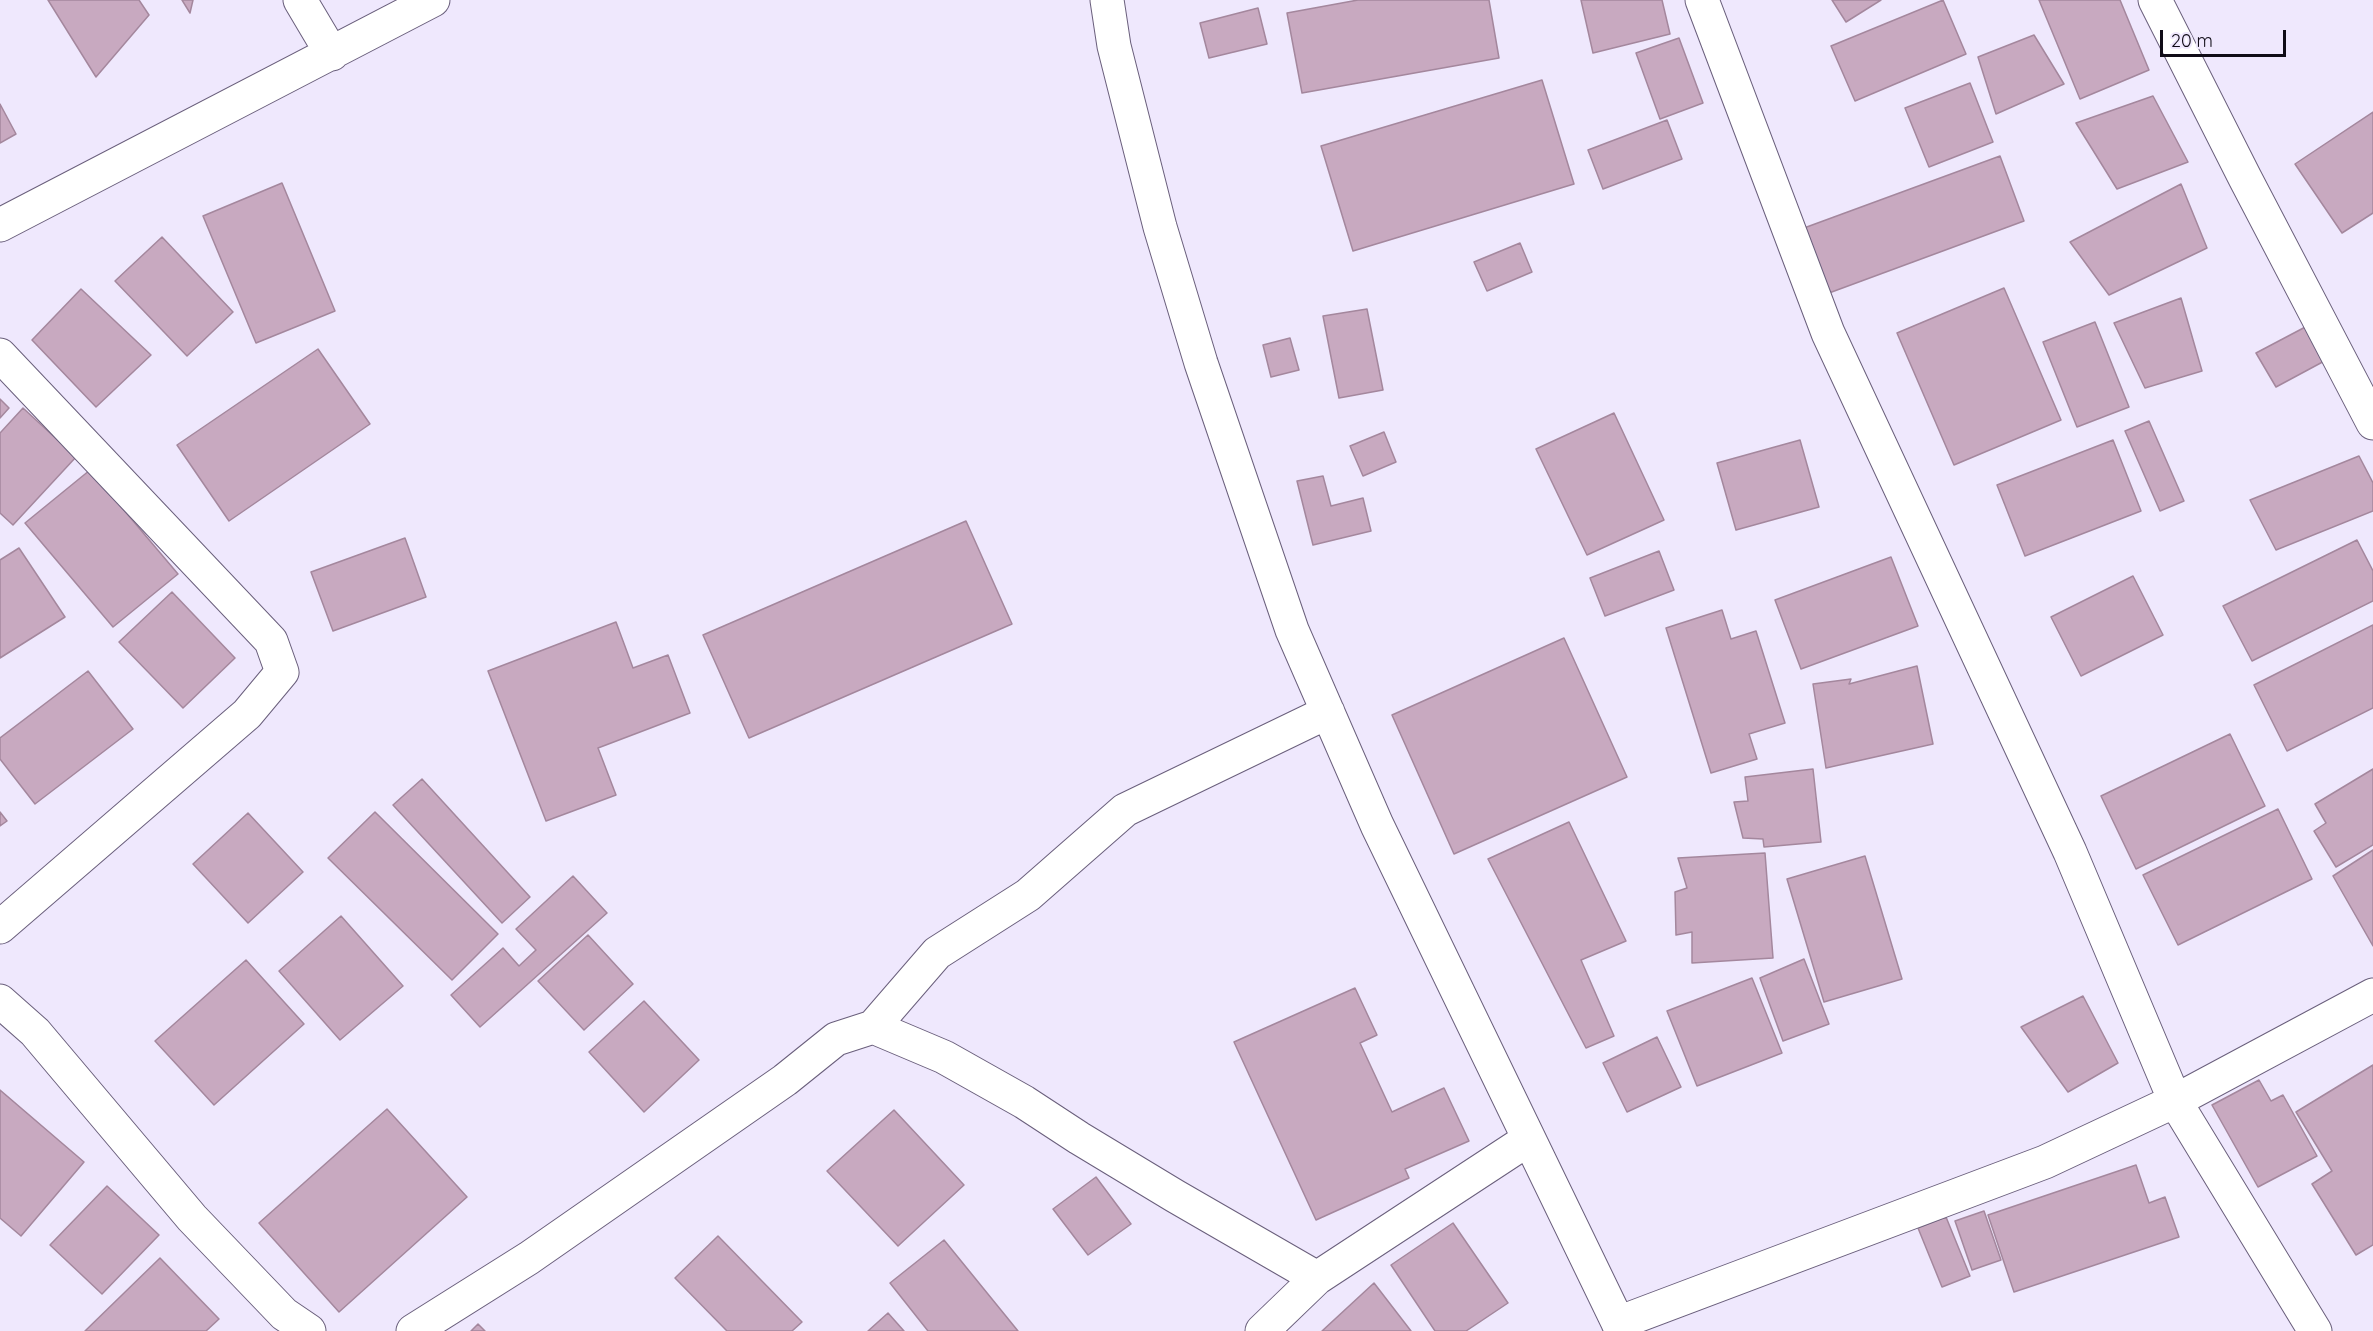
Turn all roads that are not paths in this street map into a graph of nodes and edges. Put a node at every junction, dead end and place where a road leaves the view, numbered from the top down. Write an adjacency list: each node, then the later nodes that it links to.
1 (300, 0): 6 (street)
2 (433, 0): 6 (street)
3 (1107, 0): 10 (street)
4 (1702, 0): 15 (street)
5 (2155, 0): 9 (street)
6 (332, 54): 7 (street)
7 (0, 225)
8 (0, 355): 11 (street)
9 (2373, 423)
10 (1328, 712): 14 (street); 16 (street)
11 (0, 927)
12 (2373, 995): 15 (street)
13 (0, 1001): 19 (street)
14 (873, 1027): 17 (street); 20 (street)
15 (2175, 1101): 18 (street); 22 (street)
16 (1529, 1139): 17 (street); 18 (street)
17 (1317, 1278): 21 (street)
18 (1620, 1327)
19 (309, 1331)
20 (413, 1331)
21 (1262, 1331)
22 (2315, 1331)

